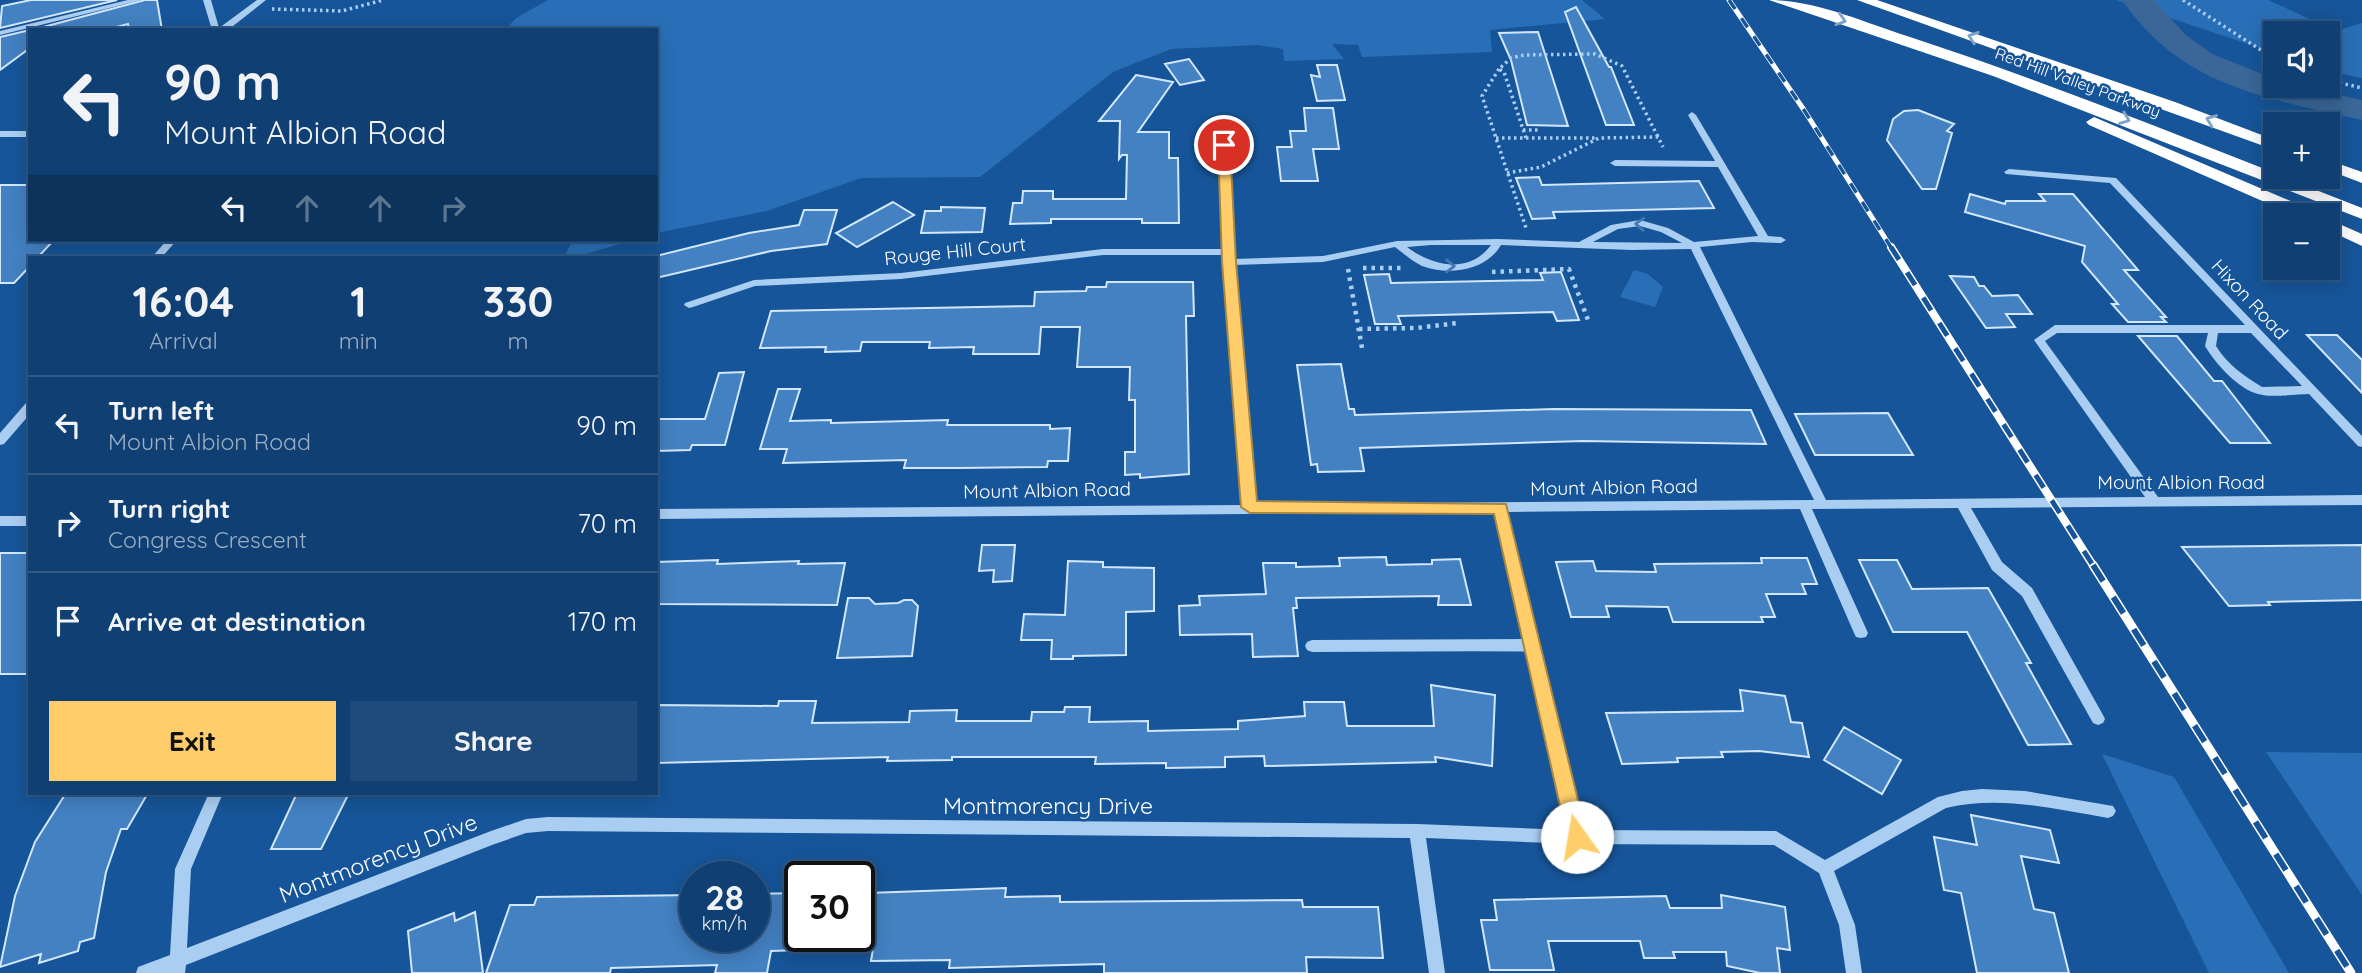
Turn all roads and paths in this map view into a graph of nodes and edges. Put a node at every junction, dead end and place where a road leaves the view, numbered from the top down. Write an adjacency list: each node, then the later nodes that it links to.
1 (138, 0): 10 (street)
2 (207, 0): 8 (street)
3 (383, 0): 7 (path)
4 (1776, 0): 12 (highway, Red Hill Valley Parkway, one-way to 12)
5 (1864, 0): 28 (highway, Red Hill Valley Parkway, one-way to 5)
6 (2183, 0): 11 (path)
7 (261, 4): 9 (street)
8 (215, 28)
9 (225, 28)
10 (0, 33)
11 (2263, 51)
12 (1969, 63): 36 (highway); 37 (highway, Red Hill Valley Parkway, one-way to 37)
13 (1499, 69): 18 (path); 23 (path); 24 (path)
14 (2340, 83): 15 (path)
15 (2362, 88)
16 (1692, 115): 31 (street)
17 (1223, 118): 49 (street)
18 (1523, 130): 19 (path); 25 (path)
19 (1539, 130)
20 (1556, 132): 26 (path)
21 (0, 134): 22 (street)
22 (28, 134)
23 (1658, 137): 27 (path); 29 (path)
24 (1496, 138): 25 (path); 34 (path)
25 (1526, 138): 26 (path)
26 (1559, 138): 27 (path)
27 (1599, 138): 34 (path)
28 (2263, 140)
29 (1663, 147)
30 (1615, 163): 31 (street)
31 (1721, 164): 39 (street)
32 (2340, 170): 35 (highway)
33 (2009, 172): 55 (street, Hixon Road)
34 (1507, 173): 44 (path)
35 (2362, 178)
36 (2280, 203)
37 (2362, 214)
38 (2340, 230): 41 (highway)
39 (1764, 237): 40 (street, Rouge Hill Court); 47 (street, Rouge Hill Court)
40 (1781, 240)
41 (2362, 241)
42 (170, 242): 48 (street)
43 (1498, 242): 44 (street, Rouge Hill Court); 45 (street, Rouge Hill Court); 45 (street, one-way to 43)
44 (1530, 242): 46 (street, Rouge Hill Court)
45 (1396, 244): 49 (street, Rouge Hill Court)
46 (1583, 244): 47 (street, Rouge Hill Court); 47 (street, one-way to 46)
47 (1695, 247): 65 (street)
48 (158, 256)
49 (1229, 257): 51 (street, Rouge Hill Court); 66 (street)
50 (1348, 268): 54 (path)
51 (689, 305)
52 (1457, 323): 54 (path)
53 (2214, 328): 55 (street); 57 (street); 62 (street)
54 (1359, 329): 56 (path)
55 (2254, 329): 57 (street, Hixon Road)
56 (1362, 348)
57 (2312, 390): 60 (street, Hixon Road)
58 (28, 408): 59 (street)
59 (0, 441)
60 (2362, 443)
61 (2362, 500): 62 (street, Mount Albion Road)
62 (2154, 501): 63 (street, Mount Albion Road)
63 (1962, 503): 65 (street, Mount Albion Road); 74 (street)
64 (1804, 504): 65 (street, Mount Albion Road); 67 (street, Mount Albion Road); 71 (street)
65 (1822, 504)
66 (1250, 507): 67 (street, Mount Albion Road); 68 (street, Mount Albion Road)
67 (1501, 508): 72 (street)
68 (658, 514)
69 (0, 521): 70 (street)
70 (28, 521)
71 (1861, 632)
72 (1533, 645): 73 (street); 78 (street)
73 (1312, 646)
74 (2098, 719)
75 (215, 795): 80 (street)
76 (2108, 811): 79 (street)
77 (1417, 831): 78 (street, Montmorency Drive); 80 (street, Montmorency Drive); 82 (street)
78 (1577, 837): 79 (street, Montmorency Drive)
79 (1825, 868): 83 (street)
80 (178, 967): 81 (street, Montmorency Drive)
81 (144, 973)
82 (1437, 973)
83 (1854, 973)

